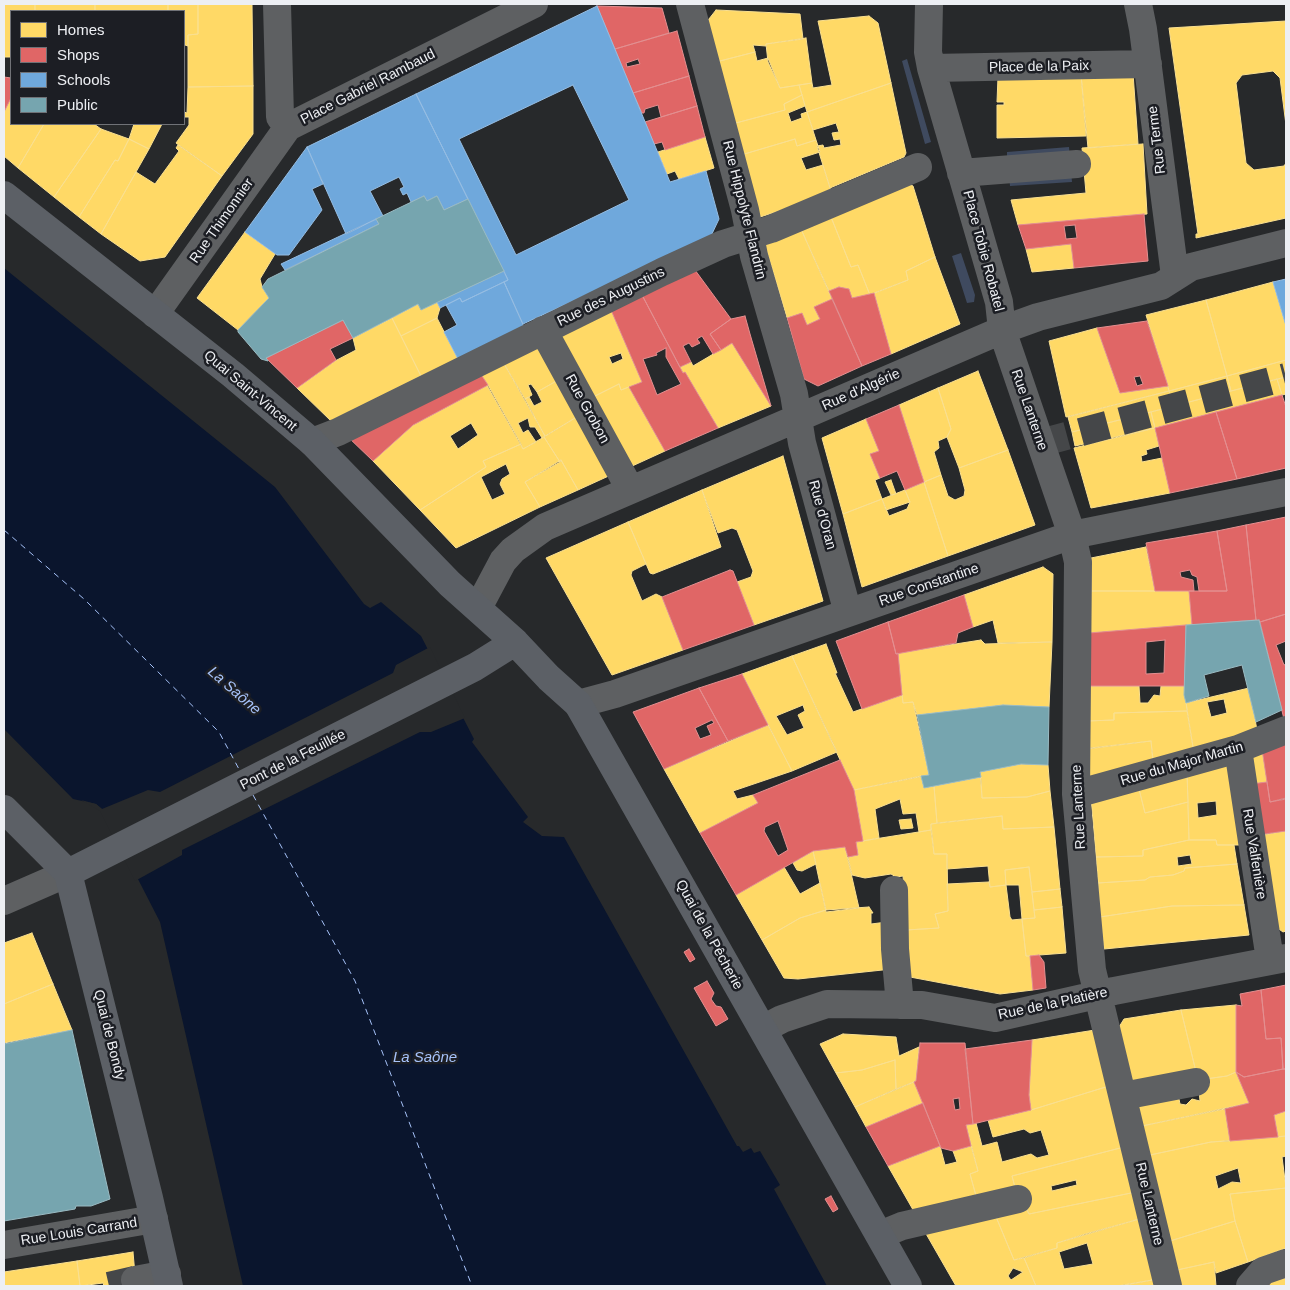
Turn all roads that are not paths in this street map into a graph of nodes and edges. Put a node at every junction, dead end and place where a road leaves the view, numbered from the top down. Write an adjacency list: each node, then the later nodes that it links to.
1 (276, 4): 8 (street, Place Gabriel Rambaud)
2 (534, 4): 8 (street, Place Gabriel Rambaud)
3 (690, 4): 13 (street, Rue Hippolyte Flandrin)
4 (929, 4): 7 (street, Place Tobie Robatel)
5 (1138, 4): 6 (street, Rue Terme)
6 (1148, 64): 7 (street, Place de la Paix); 15 (street, Rue Terme)
7 (931, 68): 11 (street, Place Tobie Robatel)
8 (288, 127): 16 (street, Rue Thimonnier)
9 (1077, 164): 11 (street, Place Tobie Robatel)
10 (918, 167): 13 (street, Rue des Augustins)
11 (962, 173): 18 (street, Place Tobie Robatel)
12 (4, 195): 16 (main road, Quai Saint-Vincent)
13 (750, 236): 17 (street, Rue des Augustins); 19 (street, Rue Hippolyte Flandrin)
14 (1286, 243): 15 (street, Rue d'Algérie)
15 (1175, 276): 18 (street, Rue d'Algérie)
16 (155, 314): 20 (main road, Quai Saint-Vincent)
17 (543, 330): 20 (street, Rue des Augustins); 21 (street, Rue Grobon)
18 (1002, 330): 19 (street, Rue d'Algérie); 23 (street, Rue Lanterne)
19 (799, 417): 21 (street, Rue d'Algérie); 25 (street, Rue d'Oran)
20 (312, 442): 24 (main road, Quai Saint-Vincent)
21 (630, 489): 24 (street, Rue d'Algérie)
22 (1286, 492): 23 (street, Rue Constantine)
23 (1072, 535): 25 (street, Rue Constantine); 30 (street, Rue Lanterne)
24 (478, 608): 26 (main road, Quai de la Pêcherie)
25 (848, 613): 27 (street, Rue Constantine)
26 (515, 642): 27 (main road, Quai de la Pêcherie); 32 (main road, Pont de la Feuillée)
27 (578, 704): 38 (main road, Quai de la Pêcherie)
28 (1286, 730): 29 (street, Rue du Major Martin)
29 (1238, 749): 30 (street, Rue du Major Martin); 35 (street, Rue Valfenière)
30 (1076, 794): 36 (street, Rue Lanterne)
31 (4, 809): 32 (main road)
32 (68, 873): 34 (street); 42 (main road, Quai de Bondy)
33 (894, 890): 37 (street)
34 (4, 901)
35 (1278, 959): 36 (street, Rue de la Platière)
36 (1097, 996): 37 (street, Rue de la Platière); 40 (street, Rue Lanterne)
37 (900, 1005): 38 (street, Rue de la Platière)
38 (763, 1029): 43 (main road, Quai de la Pêcherie)
39 (1196, 1082): 40 (street)
40 (1123, 1096): 49 (street, Rue Lanterne)
41 (1018, 1198): 43 (street)
42 (154, 1219): 44 (street, Rue Louis Carrand); 47 (main road, Quai de Bondy)
43 (880, 1235): 48 (main road, Quai de la Pêcherie)
44 (4, 1245)
45 (1286, 1263): 50 (street)
46 (135, 1280): 47 (street)
47 (168, 1280)
48 (908, 1286)
49 (1168, 1286)
50 (1250, 1286)

